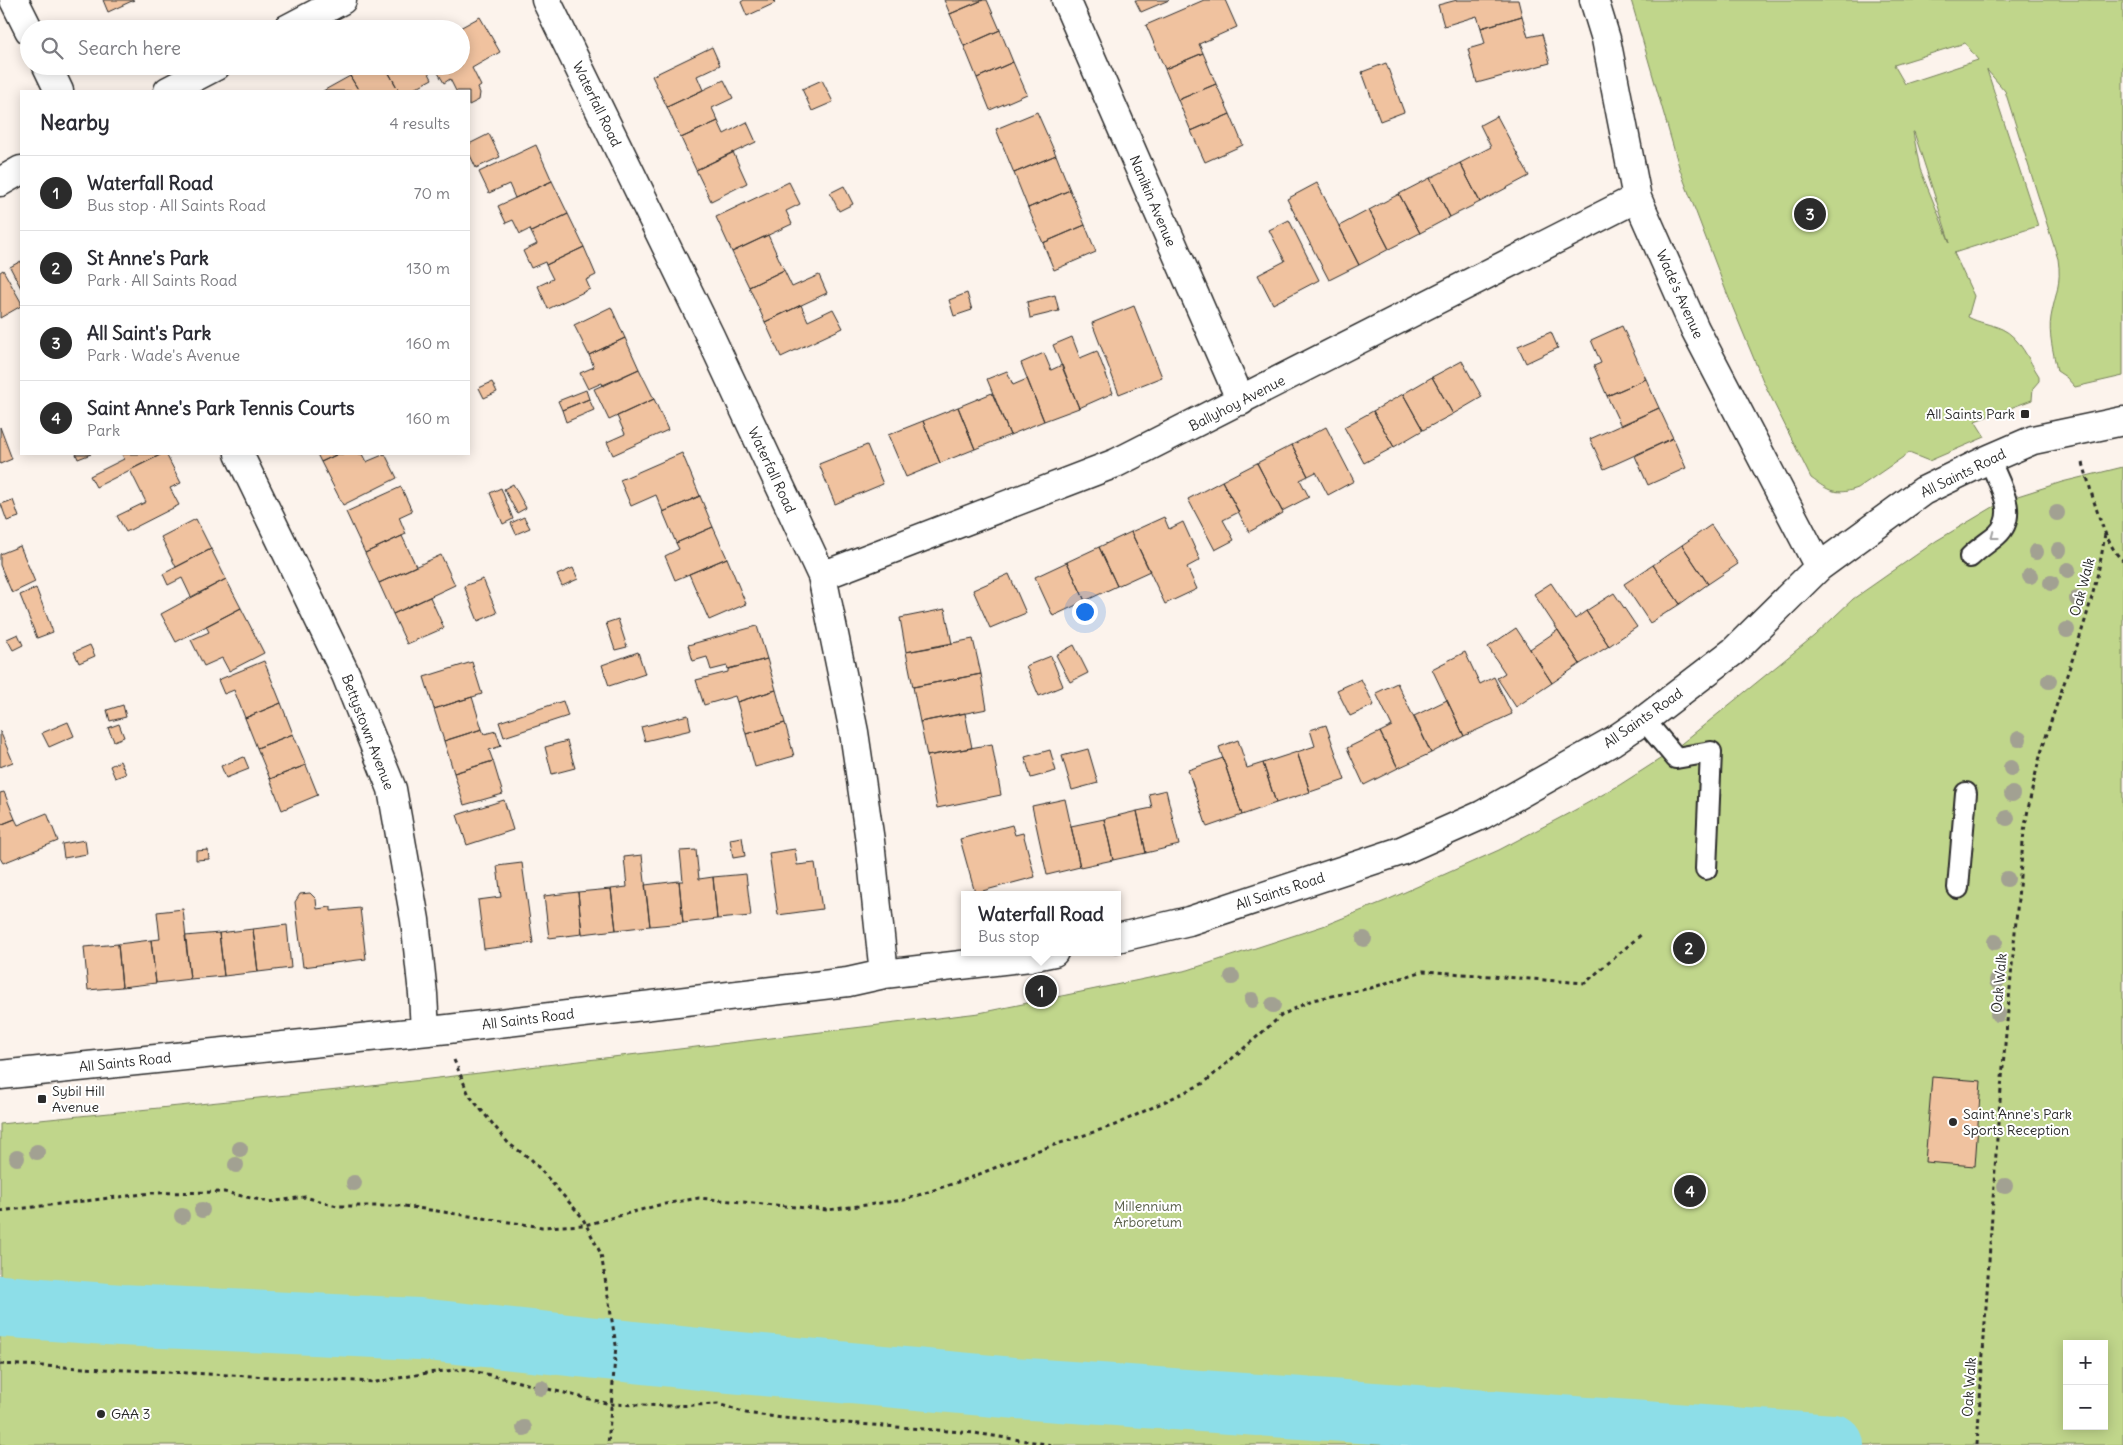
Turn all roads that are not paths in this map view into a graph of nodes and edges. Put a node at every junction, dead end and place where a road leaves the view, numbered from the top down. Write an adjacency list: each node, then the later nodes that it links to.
1 (14, 0): 6 (street)
2 (342, 0): 7 (street)
3 (546, 0): 21 (street, Waterfall Road)
4 (1066, 0): 15 (street, Nanikin Avenue)
5 (1594, 0): 14 (street, Wade's Avenue)
6 (24, 20)
7 (304, 20)
8 (52, 75): 10 (street)
9 (199, 75): 11 (street)
10 (59, 90)
11 (170, 90)
12 (20, 171): 13 (street)
13 (0, 182)
14 (1637, 198): 15 (street, Ballyhoy Avenue); 20 (street, Wade's Avenue)
15 (1240, 401): 21 (street, Ballyhoy Avenue)
16 (2123, 421): 18 (street, All Saints Road)
17 (239, 455): 29 (street, Bettystown Avenue)
18 (1989, 459): 19 (lane, one-way to 19); 20 (street, All Saints Road)
19 (1970, 557)
20 (1819, 567): 22 (street, All Saints Road)
21 (822, 576): 28 (street, Waterfall Road)
22 (1644, 720): 24 (lane); 26 (street, All Saints Road)
23 (1966, 793): 25 (lane)
24 (1706, 869)
25 (1958, 888)
26 (1121, 937)
27 (1035, 956): 28 (street, All Saints Road)
28 (884, 974): 29 (street, All Saints Road)
29 (436, 1030): 30 (street, All Saints Road)
30 (0, 1075)

